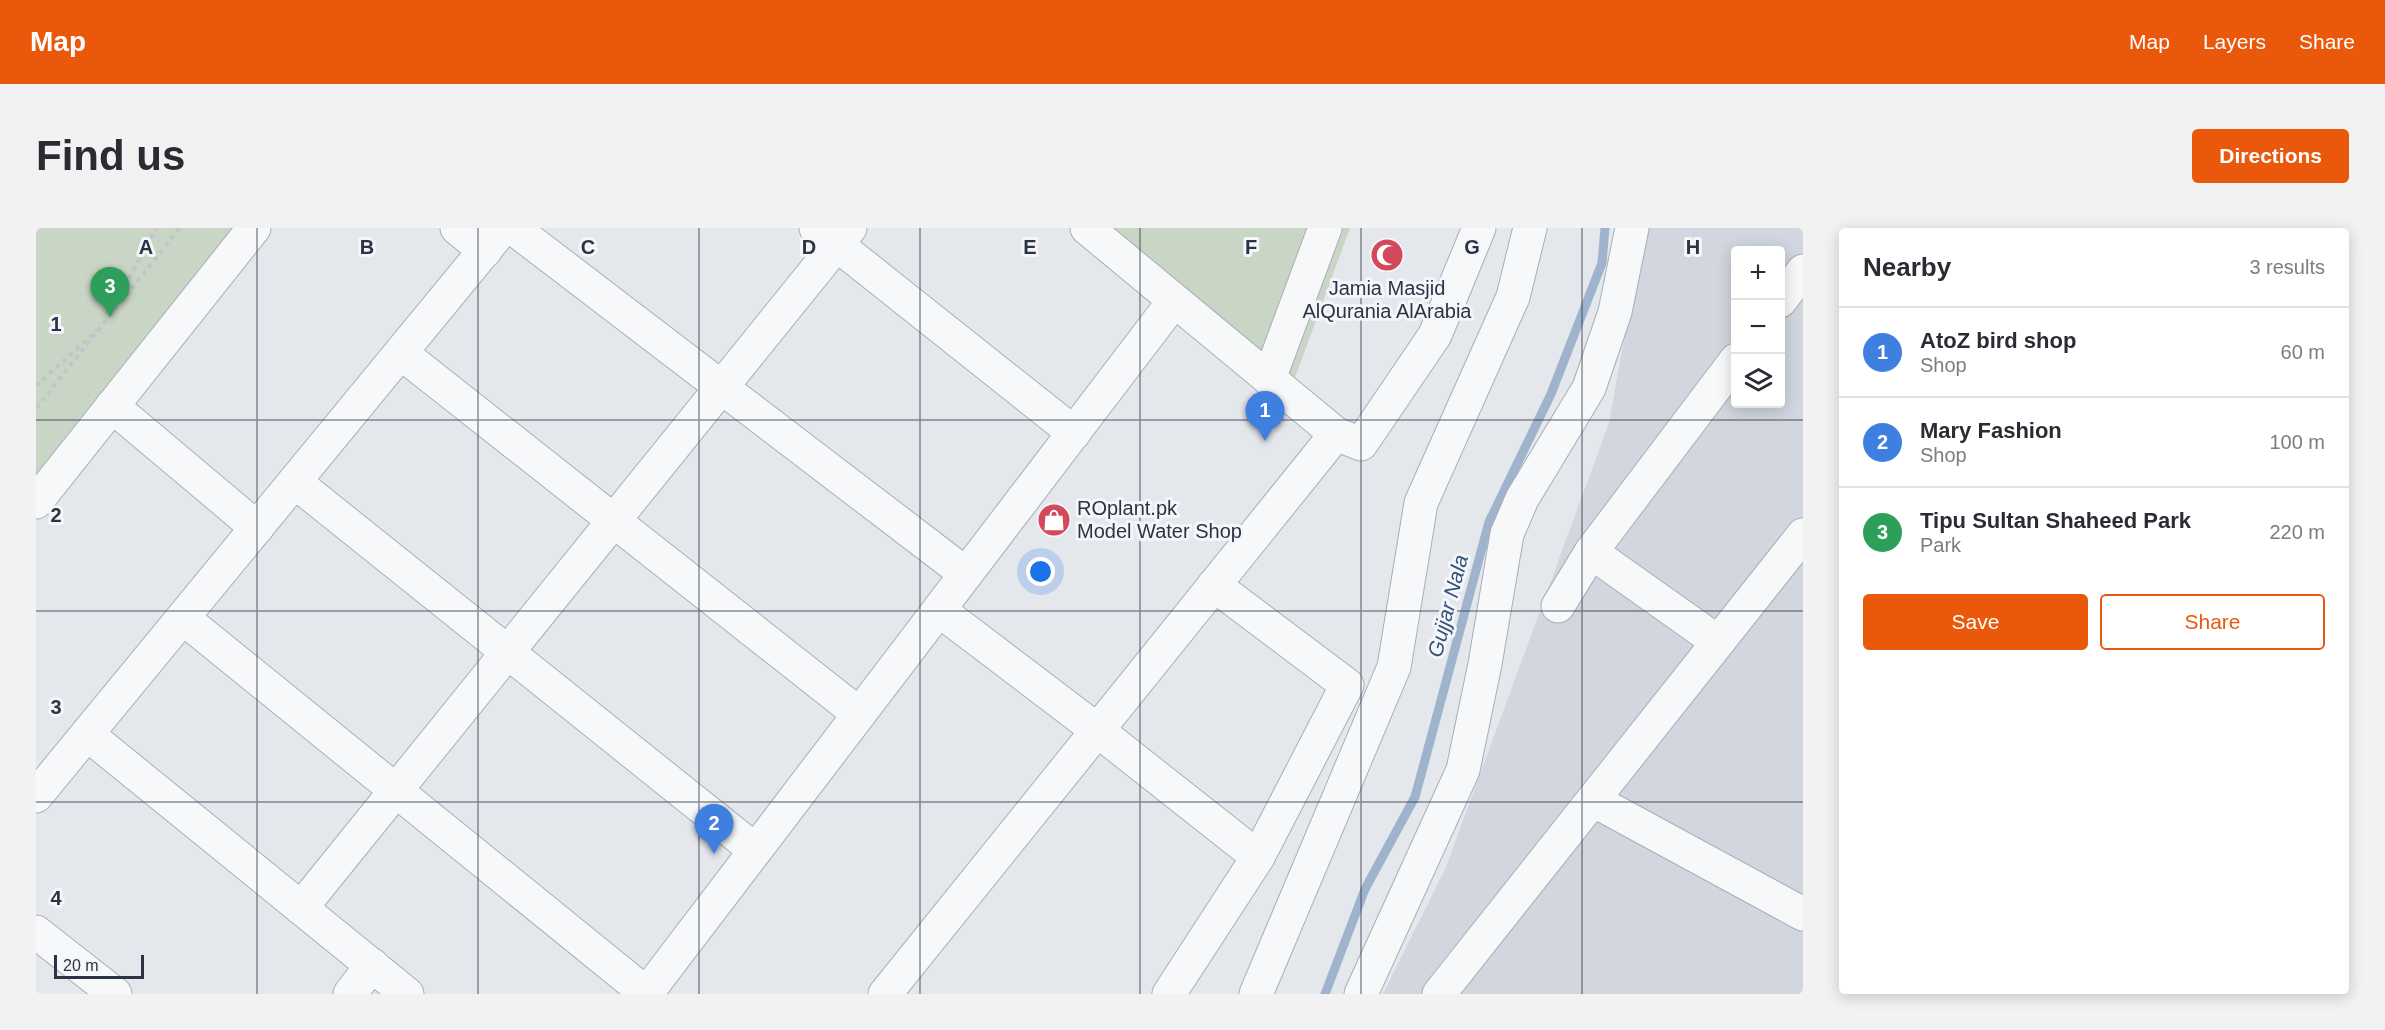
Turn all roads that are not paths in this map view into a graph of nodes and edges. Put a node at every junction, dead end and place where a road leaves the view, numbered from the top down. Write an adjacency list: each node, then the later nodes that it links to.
1 (254, 228): 18 (street)
2 (457, 228): 10 (street)
3 (513, 228): 17 (street)
4 (1087, 228): 13 (street)
5 (1325, 228): 16 (street)
6 (1479, 228): 20 (street)
7 (1530, 228): 52 (street)
8 (1632, 228): 53 (street)
9 (834, 234): 17 (street); 19 (street)
10 (494, 239): 14 (street)
11 (1803, 271): 12 (street)
12 (1781, 300)
13 (1174, 301): 16 (street); 19 (street)
14 (401, 353): 21 (street); 23 (street)
15 (1731, 367): 25 (street)
16 (1269, 379): 20 (street)
17 (721, 387): 23 (street); 27 (street)
18 (112, 406): 22 (street); 24 (street)
19 (1074, 433): 27 (street)
20 (1336, 434): 28 (street)
21 (295, 482): 24 (street); 33 (street)
22 (36, 502)
23 (614, 520): 33 (street); 34 (street)
24 (257, 528): 31 (street)
25 (1591, 552): 29 (street); 32 (street)
26 (1797, 553): 32 (street)
27 (966, 574): 30 (street)
28 (1214, 585): 35 (street); 41 (street)
29 (1558, 606)
30 (939, 610): 34 (street); 35 (street)
31 (183, 618): 36 (street); 37 (street)
32 (1718, 642): 39 (street)
33 (508, 652): 37 (street); 40 (street)
34 (859, 714): 40 (street)
35 (1097, 730): 41 (street); 50 (street)
36 (87, 734): 38 (street); 42 (street)
37 (396, 790): 42 (street); 49 (street)
38 (36, 796)
39 (1593, 800): 43 (street); 54 (street)
40 (755, 850): 49 (street)
41 (1258, 857): 51 (street)
42 (302, 908): 45 (street)
43 (1803, 914)
44 (36, 932): 46 (street)
45 (372, 965): 47 (street); 48 (street)
46 (115, 994)
47 (350, 994)
48 (407, 994)
49 (646, 994)
50 (885, 994)
51 (1169, 994)
52 (1256, 994)
53 (1361, 994)
54 (1439, 994)

